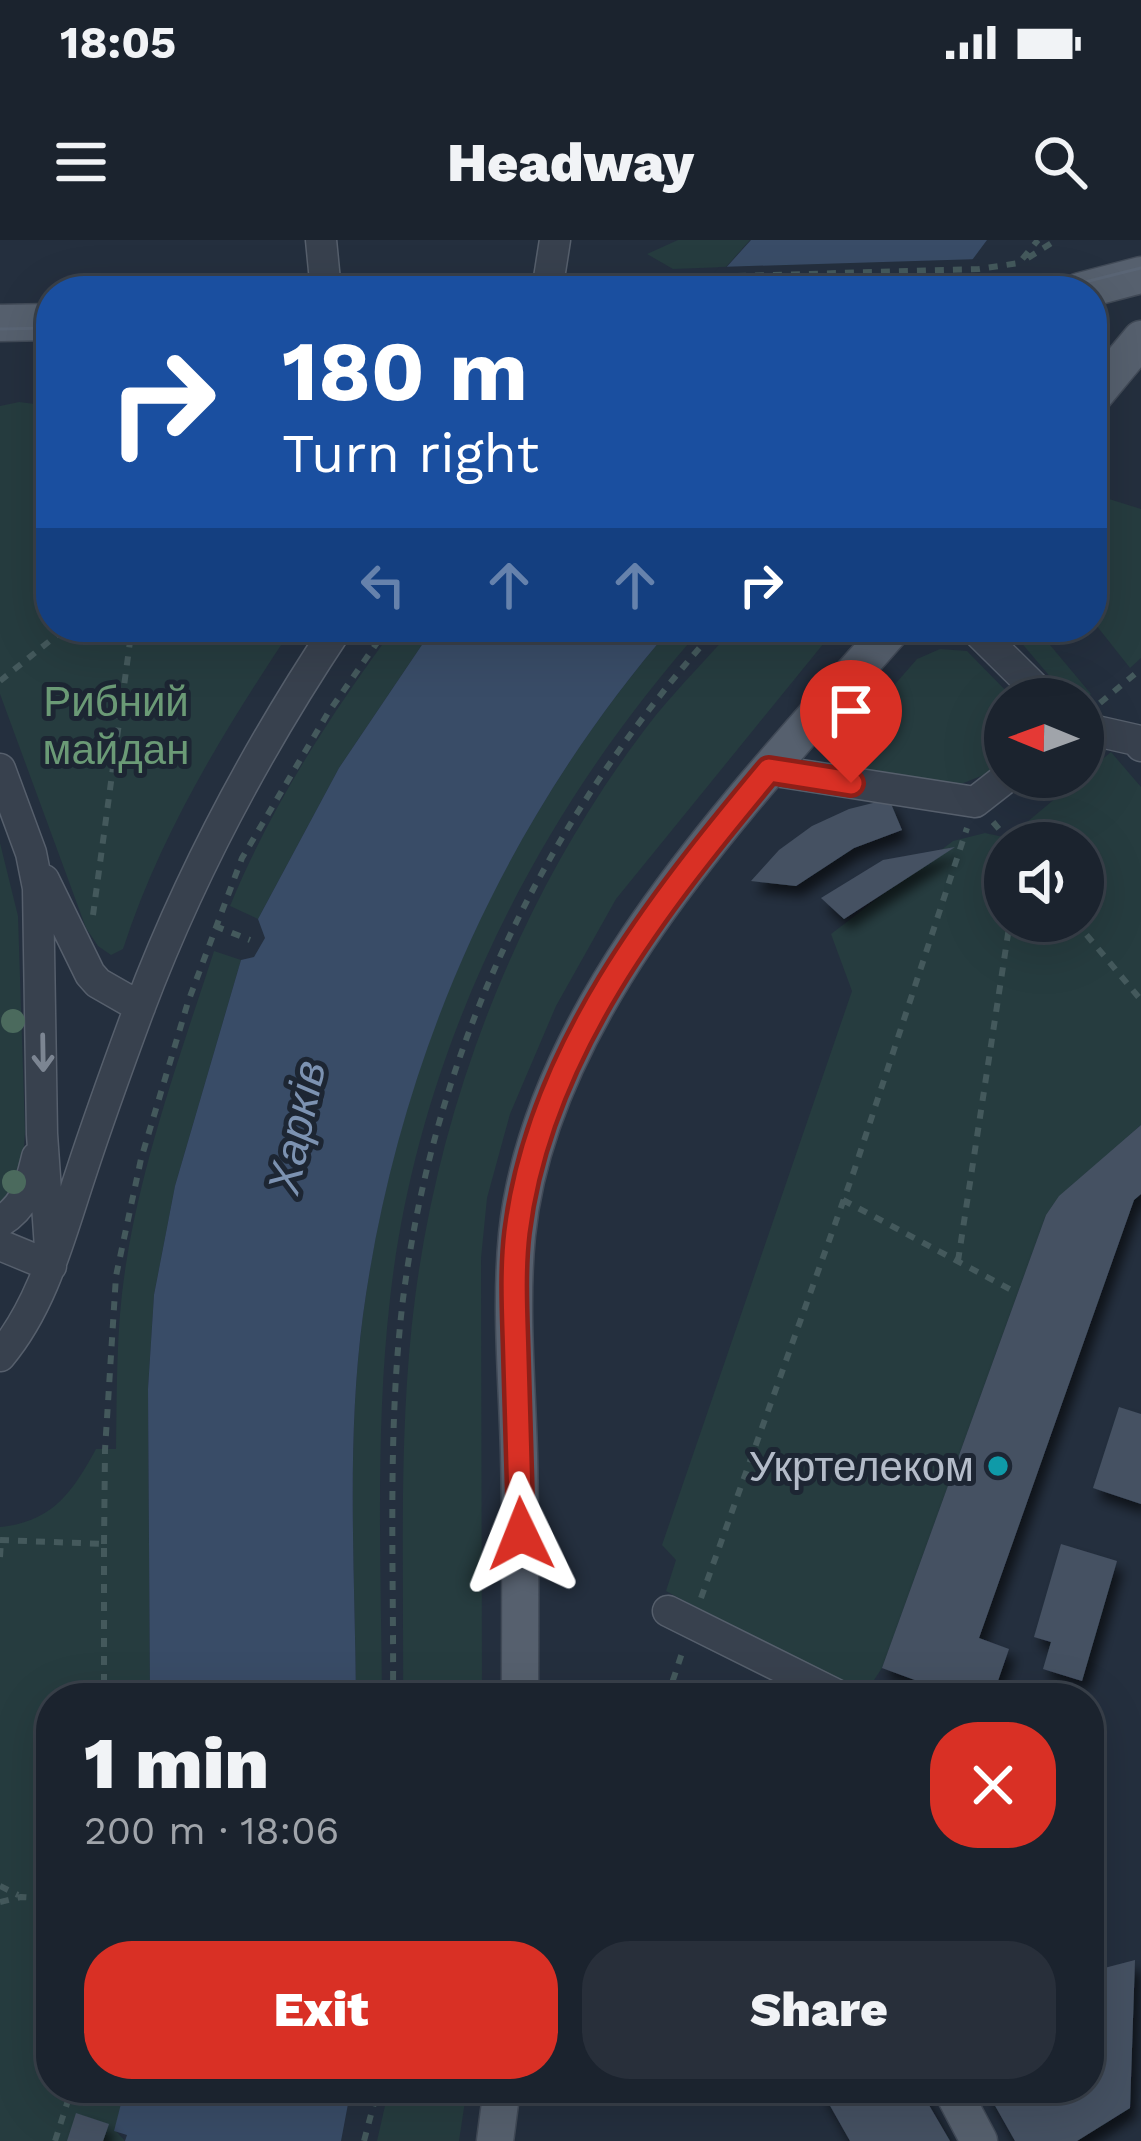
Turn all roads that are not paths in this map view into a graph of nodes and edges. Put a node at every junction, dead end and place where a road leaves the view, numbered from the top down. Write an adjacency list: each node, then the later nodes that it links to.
1 (321, 240): 4 (street)
2 (555, 240): 5 (street)
3 (1141, 274): 6 (main road)
4 (325, 276)
5 (549, 276)
6 (1107, 283)
7 (36, 322): 8 (main road)
8 (0, 323)
9 (1141, 340): 10 (main road)
10 (1107, 380)
11 (329, 642): 23 (street)
12 (881, 642): 18 (main road)
13 (988, 642): 14 (street)
14 (1025, 678)
15 (1104, 724): 16 (street)
16 (1141, 746)
17 (0, 769): 20 (street)
18 (769, 770): 19 (street); 30 (main road)
19 (984, 795)
20 (31, 853): 21 (street); 22 (street)
21 (98, 983): 22 (street); 23 (street)
22 (42, 990): 24 (street, one-way to 24)
23 (140, 1007): 27 (street)
24 (42, 1134): 25 (street); 27 (street)
25 (0, 1222)
26 (0, 1245): 27 (street)
27 (50, 1266): 28 (street)
28 (0, 1357)
29 (680, 1617): 31 (street)
30 (520, 1683)
31 (813, 1683)
32 (500, 2103): 34 (main road)
33 (959, 2103): 35 (main road)
34 (495, 2141)
35 (979, 2141)

